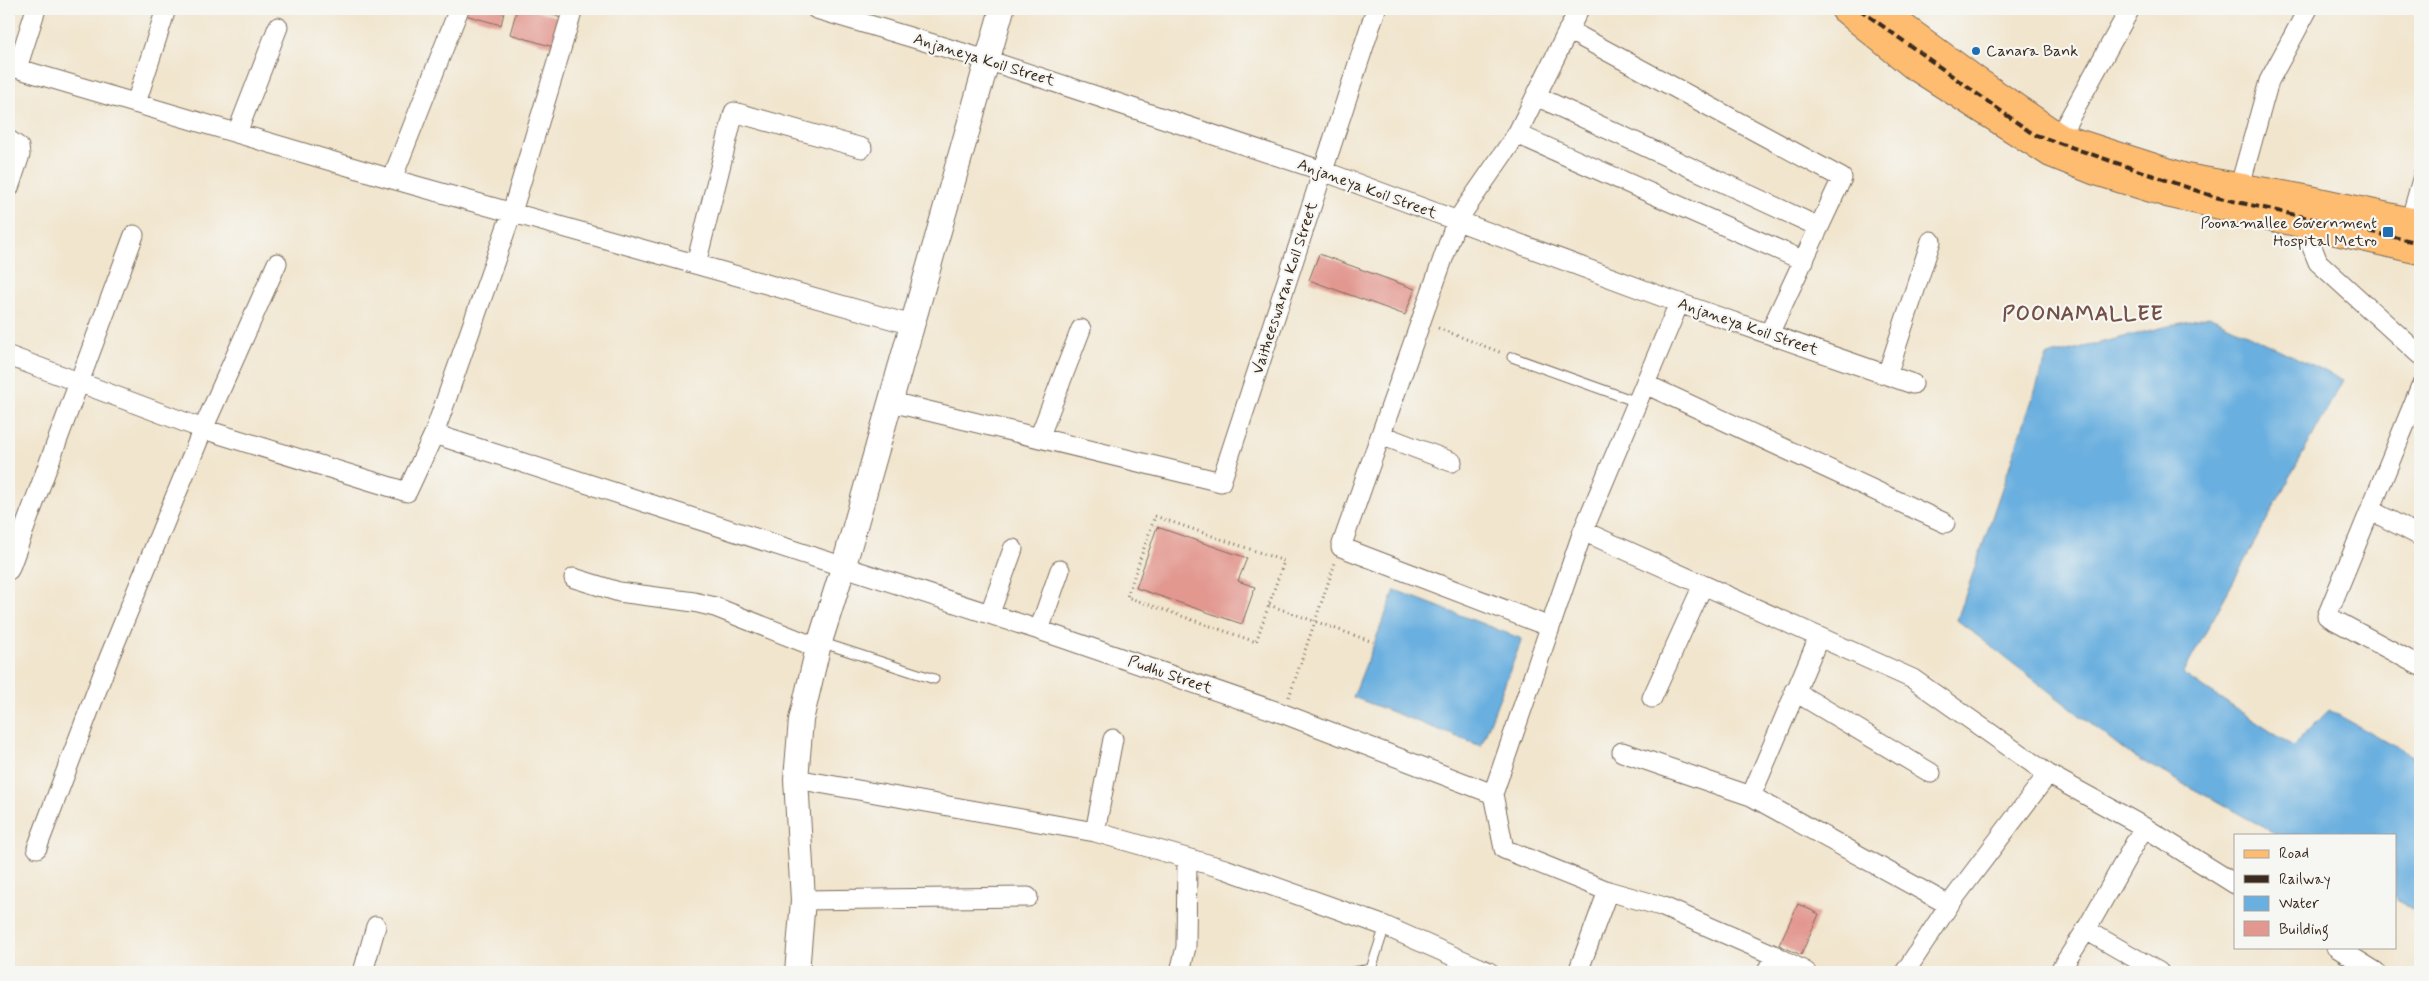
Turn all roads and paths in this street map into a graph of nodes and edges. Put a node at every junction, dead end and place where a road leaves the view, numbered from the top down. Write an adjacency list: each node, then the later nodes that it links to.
1 (36, 9): 16 (street)
2 (166, 9): 18 (street)
3 (459, 9): 26 (street)
4 (573, 9): 30 (street)
5 (816, 9): 15 (street, Anjaneya Koil Street)
6 (1002, 9): 15 (street)
7 (1376, 9): 25 (street, Vaitheeswaran Koil Street)
8 (1576, 9): 14 (street)
9 (1845, 9): 22 (main road)
10 (1878, 9): 22 (main road)
11 (2130, 9): 22 (street)
12 (2308, 9): 28 (street)
13 (278, 27): 19 (street)
14 (1568, 30): 17 (street); 33 (street)
15 (987, 60): 25 (street, Anjaneya Koil Street); 42 (street)
16 (13, 67): 18 (street)
17 (1536, 96): 20 (street); 33 (street)
18 (136, 103): 19 (street)
19 (237, 133): 26 (street)
20 (1517, 134): 31 (street); 37 (street)
21 (9, 140): 27 (street)
22 (2055, 145): 28 (main road); 29 (main road)
23 (862, 148): 39 (street)
24 (2420, 168): 32 (lane)
25 (1323, 171): 31 (street, Anjaneya Koil Street); 58 (street, Vaitheeswaran Koil Street)
26 (392, 179): 30 (street)
27 (9, 188)
28 (2239, 189): 29 (main road)
29 (2304, 210): 32 (main road); 36 (main road); 45 (street)
30 (512, 212): 39 (street); 56 (street)
31 (1456, 222): 40 (street, Anjaneya Koil Street); 41 (street)
32 (2413, 222)
33 (1819, 227): 37 (street)
34 (134, 235): 49 (street)
35 (1931, 241): 48 (street)
36 (2420, 250)
37 (1804, 261): 44 (street)
38 (277, 264): 55 (street)
39 (696, 264): 42 (street)
40 (1679, 303): 44 (street, Anjaneya Koil Street); 50 (street)
41 (1421, 321): 47 (path); 57 (street)
42 (912, 325): 53 (street)
43 (1081, 329): 58 (street)
44 (1769, 334): 48 (street, Anjaneya Koil Street)
45 (2420, 355)
46 (9, 356): 49 (street)
47 (1512, 357): 54 (lane)
48 (1887, 375): 51 (street, Anjaneya Koil Street)
49 (79, 384): 55 (street); 67 (street)
50 (1645, 384): 54 (street); 61 (street)
51 (1913, 384)
52 (2420, 388): 60 (street)
53 (891, 402): 58 (street); 66 (street)
54 (1637, 402): 62 (street)
55 (203, 429): 56 (street); 93 (street)
56 (434, 434): 66 (street, Pudhu Street)
57 (1381, 435): 59 (street); 64 (street)
58 (1039, 438)
59 (1452, 462)
60 (2370, 510): 63 (street); 79 (street)
61 (1945, 523)
62 (1583, 531): 70 (street); 74 (street)
63 (2420, 536)
64 (1341, 547): 73 (path); 74 (street)
65 (1013, 549): 72 (street)
66 (844, 565): 72 (street, Pudhu Street); 78 (street)
67 (9, 570)
68 (1060, 570): 75 (street)
69 (574, 578): 78 (street)
70 (1704, 585): 76 (street); 83 (street)
71 (1269, 605): 71 (path); 73 (path)
72 (990, 614): 75 (street, Pudhu Street)
73 (1315, 621): 77 (path); 81 (path)
74 (1550, 627): 89 (street)
75 (1039, 630): 89 (street, Pudhu Street)
76 (1819, 637): 82 (street); 87 (street)
77 (1374, 642)
78 (819, 645): 80 (lane); 88 (street)
79 (2420, 666)
80 (934, 679)
81 (1294, 681)
82 (1794, 691): 86 (street); 90 (street)
83 (1652, 698)
84 (1113, 739): 92 (street)
85 (1622, 752): 90 (street)
86 (1931, 773)
87 (2048, 774): 91 (street); 99 (street)
88 (796, 779): 92 (street); 98 (street)
89 (1493, 794): 96 (street)
90 (1751, 796): 99 (street)
91 (2144, 827): 95 (street); 102 (street)
92 (1096, 832): 94 (street)
93 (38, 848)
94 (1187, 859): 101 (street); 107 (street)
95 (2234, 883)
96 (1608, 891): 104 (street); 110 (street)
97 (1028, 897): 98 (street)
98 (802, 900): 106 (street)
99 (1949, 905): 112 (street)
100 (376, 926): 105 (street)
101 (1385, 926): 108 (lane); 109 (street)
102 (2086, 930): 113 (street); 114 (street)
103 (2338, 948): 115 (street)
104 (1770, 964): 111 (street)
105 (363, 972)
106 (797, 972)
107 (1180, 972)
108 (1353, 972)
109 (1489, 972)
110 (1578, 972)
111 (1806, 972)
112 (1906, 972)
113 (2059, 972)
114 (2159, 972)
115 (2376, 972)

